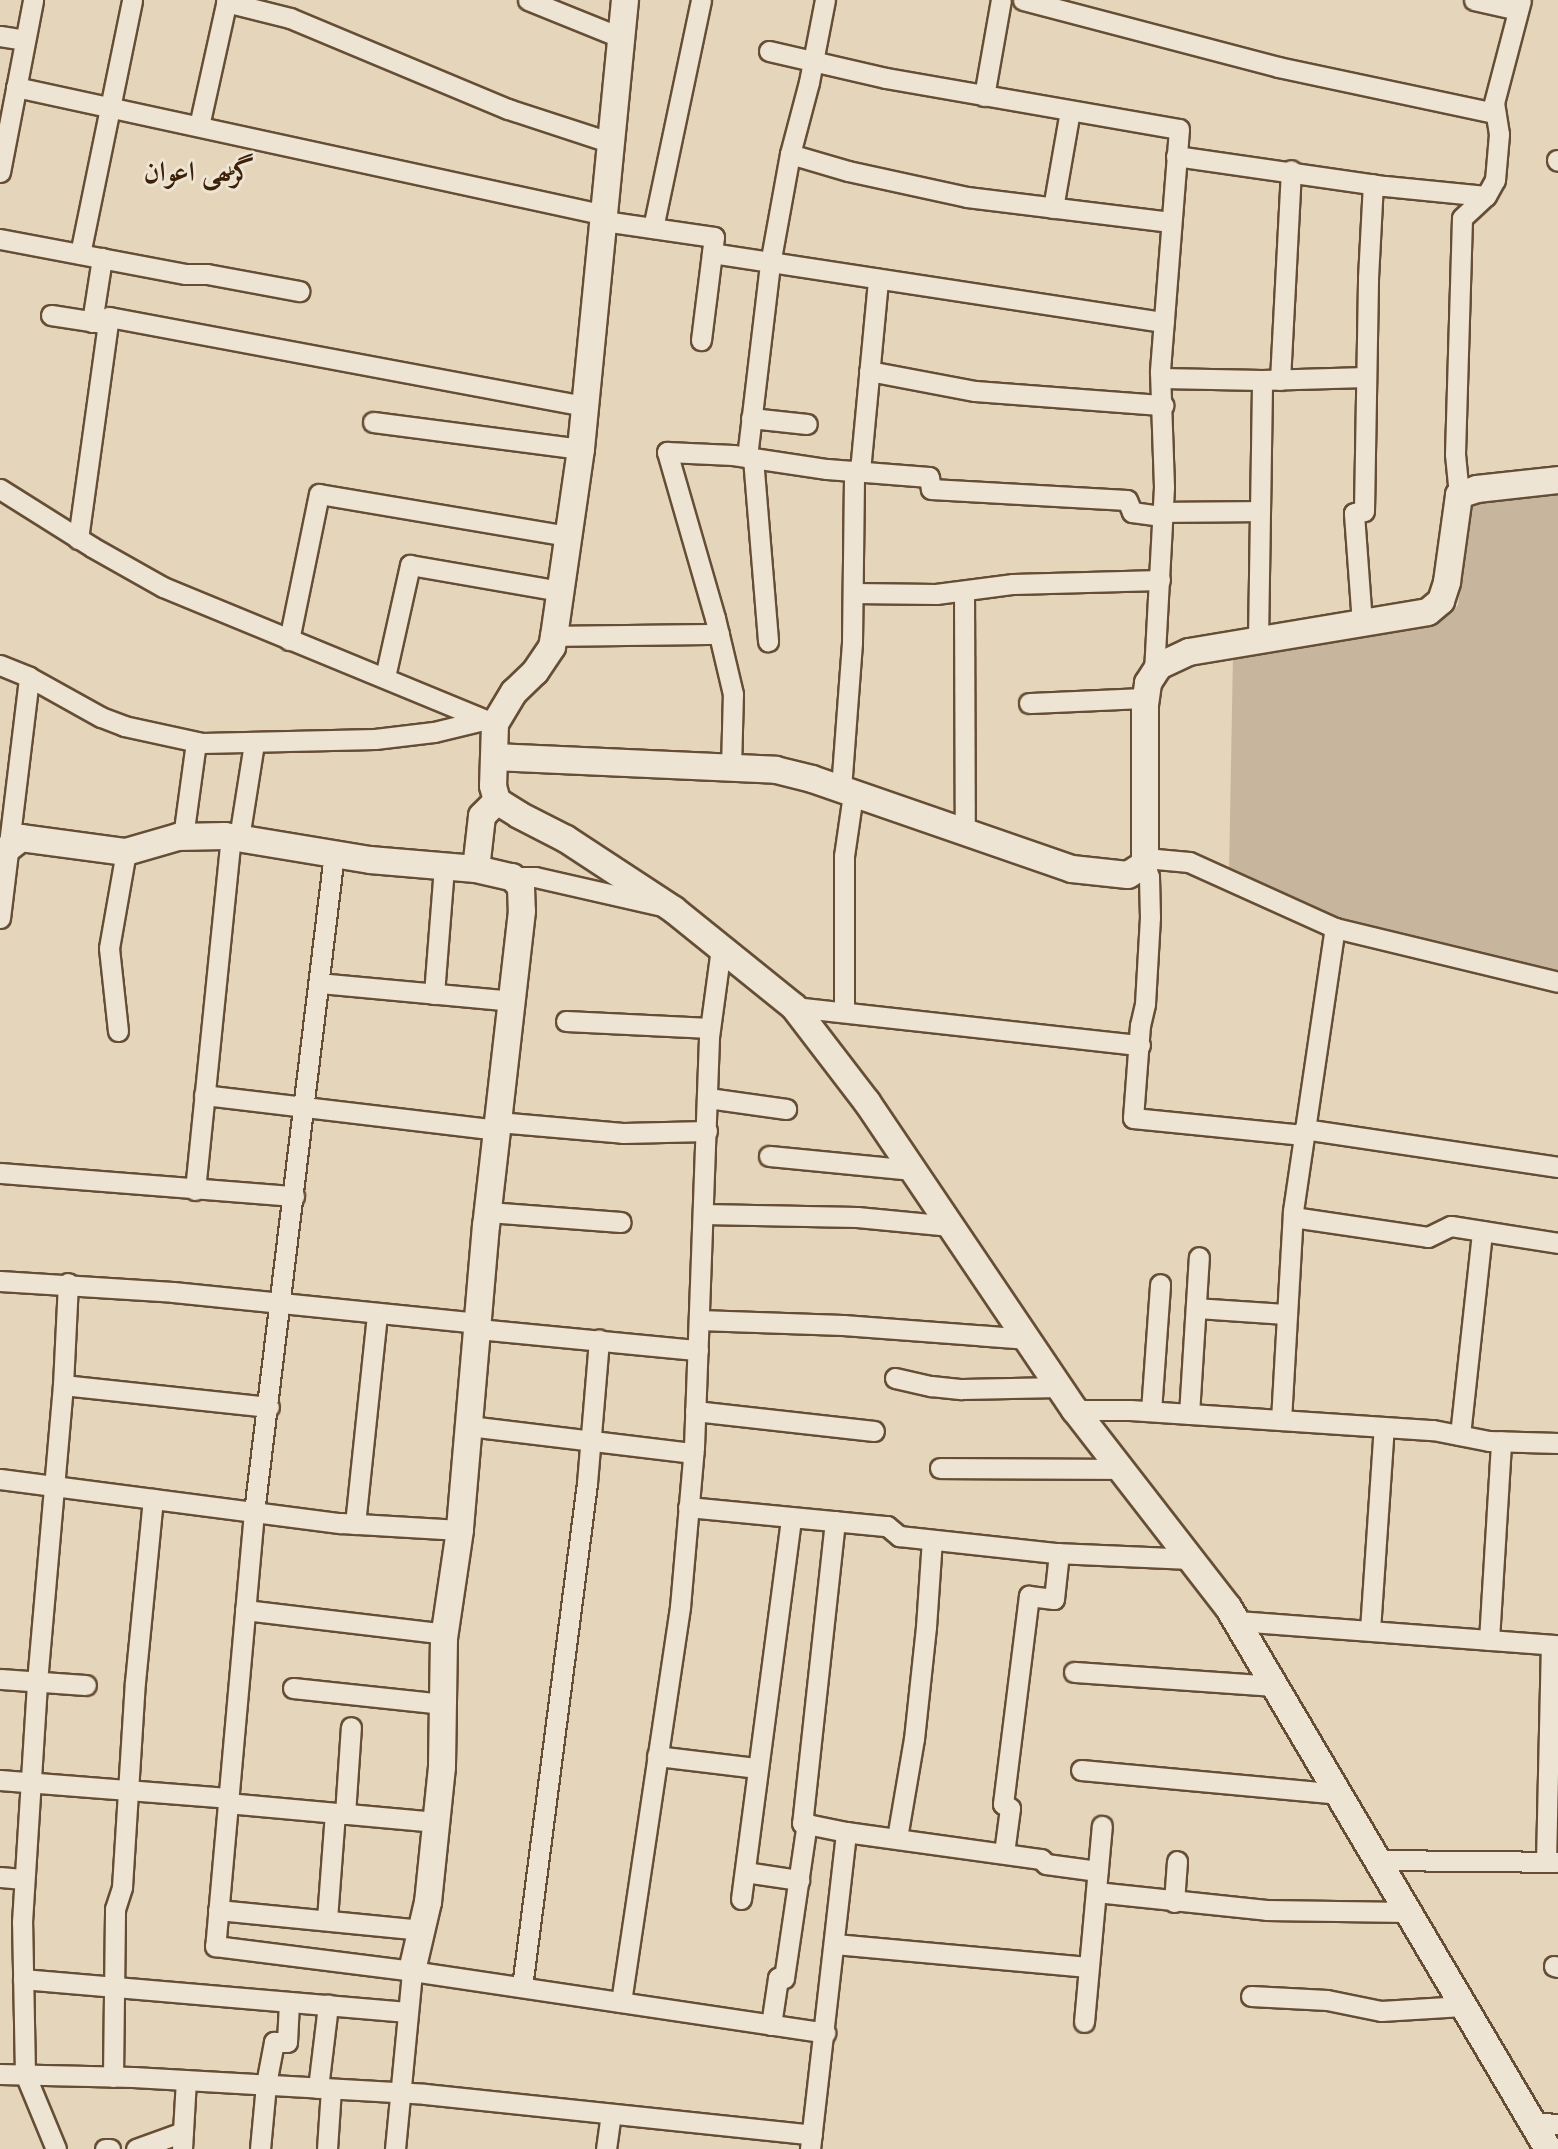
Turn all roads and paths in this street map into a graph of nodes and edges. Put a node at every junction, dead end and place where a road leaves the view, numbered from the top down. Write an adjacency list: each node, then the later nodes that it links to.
1 (33, 0): 14 (street)
2 (132, 0): 19 (street)
3 (528, 0): 13 (street)
4 (625, 0): 13 (street)
5 (701, 0): 33 (street)
6 (825, 0): 16 (street)
7 (1001, 0): 18 (street)
8 (1023, 0): 21 (street)
9 (1474, 0): 11 (street)
10 (226, 1): 22 (street); 23 (street)
11 (1520, 5): 21 (street)
12 (0, 36): 14 (street)
13 (622, 38): 23 (street)
14 (24, 40): 17 (street)
15 (769, 51): 16 (street)
16 (813, 61): 18 (street); 24 (street)
17 (16, 87): 19 (street); 27 (street)
18 (984, 96): 20 (street)
19 (109, 107): 22 (street); 36 (street)
20 (1070, 111): 25 (street); 30 (street)
21 (1495, 113): 29 (street)
22 (199, 125): 31 (street)
23 (611, 143): 31 (street)
24 (790, 154): 30 (street); 38 (street)
25 (1176, 156): 26 (street); 32 (street)
26 (1291, 170): 28 (street); 48 (street)
27 (0, 172)
28 (1373, 184): 29 (street); 46 (street)
29 (1486, 196): 59 (street)
30 (1053, 208): 32 (street)
31 (604, 218): 33 (street); 50 (street)
32 (1170, 222): 42 (street)
33 (653, 229): 35 (street)
34 (0, 239): 36 (street)
35 (712, 253): 38 (street); 44 (street)
36 (80, 254): 37 (street)
37 (102, 258): 40 (street); 43 (street)
38 (770, 264): 39 (street); 51 (street)
39 (878, 279): 42 (street); 45 (street)
40 (299, 290)
41 (51, 315): 43 (street)
42 (1164, 322): 47 (street)
43 (100, 323): 50 (street); 63 (street)
44 (701, 340)
45 (869, 371): 49 (street); 56 (street)
46 (1366, 377): 48 (street); 68 (street)
47 (1161, 378): 48 (street); 49 (street)
48 (1271, 380): 60 (street)
49 (1163, 405): 61 (street)
50 (586, 406): 54 (street)
51 (751, 418): 53 (street); 55 (street)
52 (373, 422): 54 (street)
53 (807, 424)
54 (581, 449): 62 (street)
55 (750, 458): 56 (street); 69 (street); 72 (street)
56 (857, 471): 61 (street); 67 (street)
57 (1558, 480): 59 (street)
58 (0, 489): 63 (street)
59 (1459, 495): 68 (street)
60 (1259, 511): 61 (street); 73 (street)
61 (1163, 514): 64 (street)
62 (568, 536): 65 (street); 71 (street)
63 (78, 539): 71 (street)
64 (1160, 580): 66 (street); 77 (street)
65 (561, 591): 70 (street); 76 (street)
66 (964, 592): 67 (street); 86 (street)
67 (853, 593): 84 (street)
68 (1362, 623): 73 (street)
69 (719, 634): 70 (street); 83 (street)
70 (554, 636): 79 (street)
71 (289, 639): 76 (street)
72 (768, 640)
73 (1258, 640): 77 (street)
74 (0, 664): 75 (street)
75 (29, 677): 80 (street); 89 (street)
76 (385, 677): 79 (street)
77 (1150, 686): 78 (street); 92 (street)
78 (1029, 703)
79 (489, 722): 81 (street); 82 (street)
80 (196, 742): 81 (street); 87 (street)
81 (254, 743): 88 (street)
82 (494, 757): 83 (street); 85 (street)
83 (731, 768): 84 (street)
84 (847, 792): 86 (street); 105 (street)
85 (497, 801): 94 (street); 96 (street)
86 (965, 832): 92 (street)
87 (183, 837): 88 (street); 90 (street)
88 (235, 838): 91 (street); 110 (street)
89 (3, 849): 90 (street); 97 (street)
90 (126, 852): 108 (street)
91 (334, 854): 93 (street); 101 (street)
92 (1145, 861): 98 (street); 109 (street)
93 (444, 867): 94 (street); 102 (street)
94 (476, 869): 95 (street)
95 (512, 877): 96 (street); 103 (street)
96 (670, 908): 99 (street)
97 (0, 918)
98 (1335, 928): 100 (street); 116 (street)
99 (721, 948): 104 (street); 107 (street)
100 (1558, 982)
101 (319, 983): 102 (street); 112 (street)
102 (434, 993): 103 (street)
103 (512, 1001): 114 (street)
104 (794, 1007): 105 (street); 119 (street)
105 (844, 1012): 109 (street)
106 (566, 1021): 107 (street)
107 (710, 1028): 111 (street)
108 (118, 1031)
109 (1140, 1045): 116 (street)
110 (204, 1095): 112 (street); 121 (street)
111 (708, 1098): 113 (street); 115 (street)
112 (305, 1106): 114 (street); 122 (street)
113 (786, 1109)
114 (498, 1126): 115 (street); 123 (street)
115 (707, 1131): 124 (street)
116 (1303, 1132): 118 (street); 125 (street)
117 (769, 1156): 119 (street)
118 (1558, 1167)
119 (913, 1170): 127 (street)
120 (0, 1173): 121 (street)
121 (195, 1190): 122 (street)
122 (294, 1196): 134 (street)
123 (488, 1212): 126 (street); 139 (street)
124 (704, 1214): 127 (street); 138 (street)
125 (1293, 1217): 128 (street); 137 (street)
126 (621, 1222)
127 (951, 1226): 140 (street)
128 (1482, 1231): 129 (street); 155 (street)
129 (1558, 1243)
130 (1199, 1257): 135 (street)
131 (0, 1281): 132 (street)
132 (68, 1283): 134 (street); 144 (street)
133 (1160, 1284): 149 (street)
134 (282, 1304): 136 (street); 146 (street)
135 (1196, 1308): 137 (street); 150 (street)
136 (377, 1314): 139 (street); 169 (street)
137 (1287, 1314): 151 (street)
138 (699, 1320): 140 (street); 142 (street)
139 (478, 1326): 141 (street); 152 (street)
140 (1028, 1339): 145 (street)
141 (599, 1340): 142 (street); 156 (street)
142 (698, 1350): 148 (street)
143 (895, 1378): 145 (street)
144 (64, 1385): 146 (street); 163 (street)
145 (1060, 1387): 147 (street)
146 (269, 1407): 166 (street)
147 (1075, 1410): 149 (street); 161 (street)
148 (695, 1411): 154 (street); 159 (street)
149 (1151, 1411): 150 (street)
150 (1189, 1414): 151 (street)
151 (1280, 1420): 153 (street)
152 (469, 1426): 156 (street); 170 (street)
153 (1384, 1427): 155 (street); 176 (street)
154 (874, 1431)
155 (1460, 1435): 157 (street)
156 (590, 1441): 159 (street); 223 (street)
157 (1501, 1441): 158 (street); 178 (street)
158 (1558, 1443)
159 (693, 1453): 165 (street)
160 (940, 1468): 161 (street)
161 (1121, 1469): 173 (street)
162 (0, 1479): 163 (street)
163 (56, 1487): 164 (street); 182 (street)
164 (153, 1499): 166 (street); 193 (street)
165 (688, 1507): 167 (street); 188 (street)
166 (254, 1512): 169 (street); 174 (street)
167 (791, 1517): 168 (street); 189 (street)
168 (835, 1521): 171 (street); 198 (street)
169 (355, 1524): 170 (street)
170 (460, 1531): 177 (street)
171 (932, 1540): 172 (street); 201 (street)
172 (1059, 1553): 173 (street); 202 (street)
173 (1191, 1559): 175 (street)
174 (245, 1610): 177 (street); 195 (street)
175 (1237, 1621): 176 (street); 184 (street)
176 (1370, 1630): 178 (street)
177 (444, 1634): 186 (street)
178 (1489, 1640): 179 (street)
179 (1555, 1645): 205 (street)
180 (1074, 1672): 184 (street)
181 (0, 1679): 182 (street)
182 (37, 1682): 183 (street); 192 (street)
183 (86, 1685)
184 (1276, 1686): 194 (street)
185 (293, 1688): 186 (street)
186 (443, 1704): 197 (street)
187 (351, 1727): 196 (street)
188 (657, 1756): 189 (street); 226 (street)
189 (756, 1768): 207 (street)
190 (1081, 1770): 194 (street)
191 (0, 1780): 192 (street)
192 (31, 1782): 193 (street); 209 (street)
193 (128, 1790): 195 (street); 222 (street)
194 (1338, 1794): 203 (street)
195 (227, 1801): 196 (street); 214 (street)
196 (340, 1813): 197 (street); 216 (street)
197 (436, 1822): 217 (street)
198 (807, 1823): 200 (street); 210 (street)
199 (1101, 1826): 206 (street)
200 (846, 1832): 201 (street); 218 (street)
201 (897, 1838): 202 (street)
202 (1003, 1853): 206 (street)
203 (1377, 1860): 205 (street); 215 (street)
204 (1177, 1861): 213 (street)
205 (1552, 1862)
206 (1098, 1871): 211 (street)
207 (745, 1872): 210 (street); 212 (street)
208 (0, 1877): 209 (street)
209 (24, 1880): 221 (street)
210 (799, 1880): 231 (street)
211 (1096, 1892): 213 (street); 219 (street)
212 (741, 1899)
213 (1174, 1902): 215 (street)
214 (218, 1910): 216 (street); 220 (street)
215 (1408, 1913): 228 (street)
216 (327, 1919): 217 (street)
217 (422, 1930): 220 (street)
218 (835, 1944): 219 (street); 232 (street)
219 (1088, 1967): 230 (street)
220 (411, 1970): 223 (street); 229 (street)
221 (23, 1979): 222 (street); 234 (street)
222 (114, 1987): 225 (street); 235 (street)
223 (522, 1987): 226 (street)
224 (1251, 1996): 228 (street)
225 (289, 2002): 227 (street); 237 (street)
226 (621, 2002): 231 (street)
227 (328, 2005): 229 (street); 238 (street)
228 (1463, 2006): 241 (street)
229 (407, 2012): 239 (street)
230 (1084, 2022)
231 (771, 2025): 232 (street)
232 (825, 2033): 243 (street)
233 (0, 2074): 234 (street)
234 (25, 2074): 235 (street); 244 (street)
235 (113, 2077): 236 (street)
236 (187, 2080): 237 (street); 242 (street)
237 (265, 2084): 238 (street); 246 (street)
238 (324, 2088): 239 (street); 247 (street)
239 (399, 2094): 240 (street); 248 (street)
240 (611, 2114): 243 (street); 249 (street)
241 (1545, 2123): 250 (street)
242 (183, 2141): 245 (street)
243 (811, 2142)
244 (56, 2149)
245 (136, 2149)
246 (260, 2149)
247 (327, 2149)
248 (395, 2149)
249 (606, 2149)
250 (1548, 2149)

